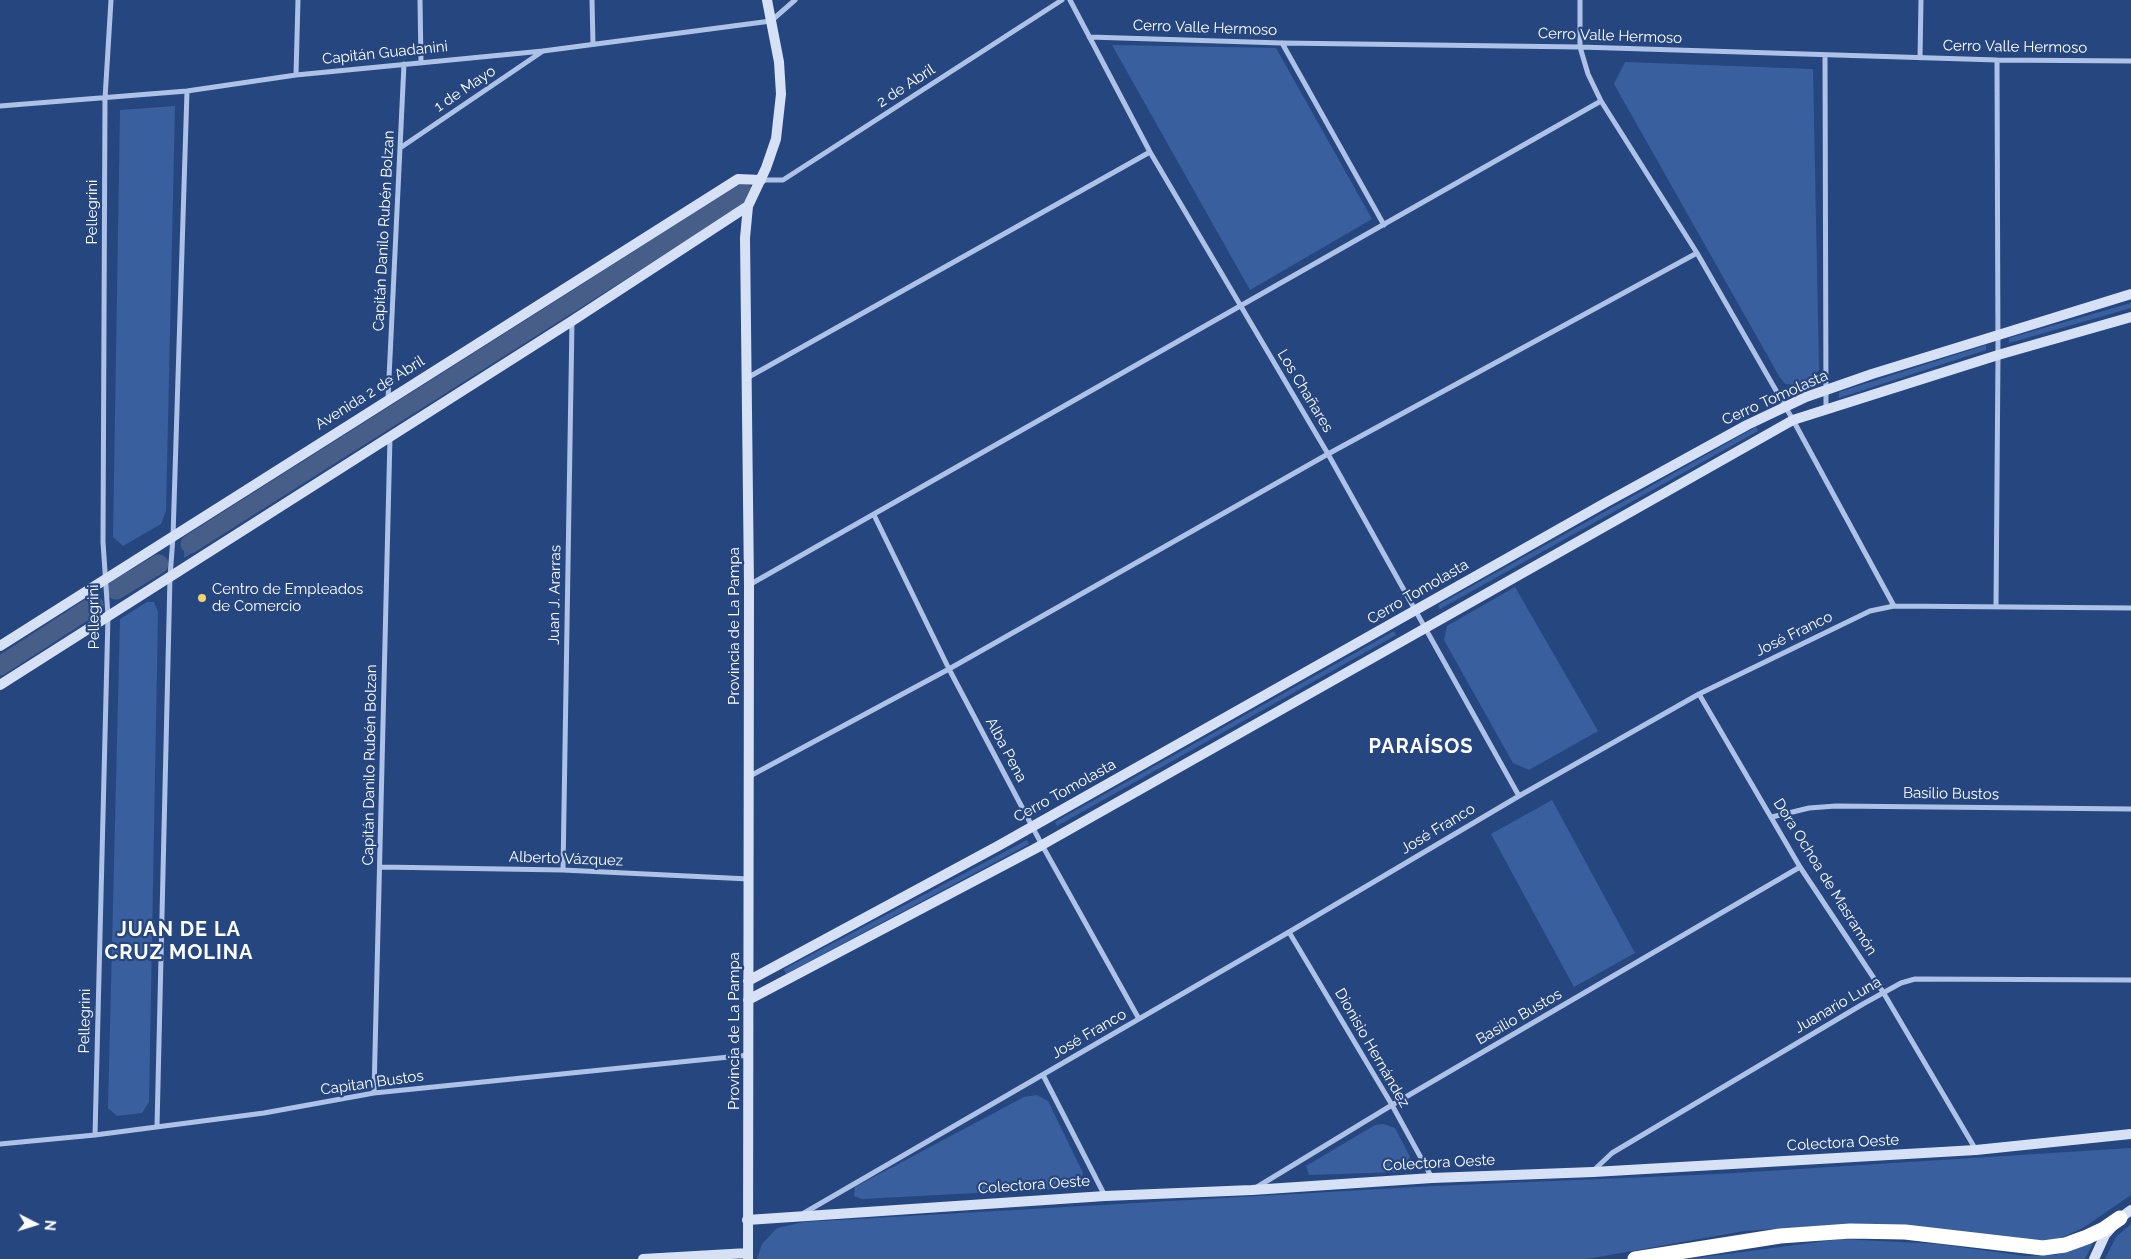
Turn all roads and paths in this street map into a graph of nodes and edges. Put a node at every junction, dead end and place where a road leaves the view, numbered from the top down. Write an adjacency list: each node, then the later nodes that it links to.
1 (111, 0): 25 (street, Pellegrini)
2 (298, 0): 23 (street)
3 (420, 0): 21 (street)
4 (592, 0): 14 (street)
5 (767, 0): 11 (street, Provincia de La Pampa)
6 (795, 0): 11 (street)
7 (1062, 0): 30 (street, 2 de Abril)
8 (1070, 0): 12 (street, Los Chañares)
9 (1580, 0): 15 (street)
10 (1921, 0): 18 (street)
11 (771, 21): 14 (street, Capitán Guadanini); 30 (street, Provincia de La Pampa)
12 (1088, 37): 13 (street, Cerro Valle Hermoso); 29 (street, Los Chañares)
13 (1282, 43): 15 (street, Cerro Valle Hermoso); 32 (street)
14 (593, 44): 16 (street, Capitán Guadanini)
15 (1580, 47): 17 (street, Cerro Valle Hermoso); 26 (street)
16 (543, 51): 21 (street, Capitán Guadanini); 28 (street, 1 de Mayo)
17 (1825, 55): 18 (street, Cerro Valle Hermoso); 41 (street)
18 (1920, 58): 19 (street, Cerro Valle Hermoso)
19 (1997, 60): 20 (street, Cerro Valle Hermoso); 38 (street)
20 (2131, 61)
21 (421, 62): 22 (street, Capitán Guadanini)
22 (404, 64): 23 (street, Capitán Guadanini); 28 (street, Capitán Danilo Rubén Bolzan)
23 (296, 74): 24 (street, Capitán Guadanini)
24 (187, 91): 25 (street, Capitán Guadanini); 49 (street)
25 (106, 99): 27 (street, Capitán Guadanini); 51 (street, Pellegrini)
26 (1601, 101): 32 (street); 33 (street)
27 (0, 106)
28 (400, 148): 42 (street, Capitán Danilo Rubén Bolzan)
29 (1150, 152): 35 (street, Los Chañares); 40 (street)
30 (761, 180): 31 (street, Provincia de La Pampa); 42 (street, Avenida 2 de Abril)
31 (748, 206): 37 (street); 40 (street, Provincia de La Pampa)
32 (1384, 225): 35 (street)
33 (1697, 253): 43 (street); 47 (street)
34 (2131, 294): 38 (street, Cerro Tomolasta)
35 (1240, 308): 47 (street, Los Chañares); 48 (street)
36 (2131, 317): 39 (street, Cerro Tomolasta)
37 (572, 321): 46 (street); 71 (street, Juan J. Ararras)
38 (1998, 335): 39 (street); 41 (street, Cerro Tomolasta)
39 (1998, 355): 44 (street, Cerro Tomolasta); 54 (street)
40 (746, 378): 52 (street, Provincia de La Pampa)
41 (1826, 390): 43 (street, Cerro Tomolasta); 44 (street)
42 (388, 400): 49 (street, Avenida 2 de Abril)
43 (1785, 407): 45 (street); 56 (street, Cerro Tomolasta)
44 (1826, 410): 45 (street, Cerro Tomolasta)
45 (1793, 420): 53 (street); 58 (street, Cerro Tomolasta)
46 (390, 437): 50 (street); 69 (street, Capitán Danilo Rubén Bolzan)
47 (1328, 454): 56 (street, Los Chañares); 60 (street)
48 (874, 515): 52 (street); 60 (street, Alba Pena)
49 (173, 537): 50 (street); 51 (street, Avenida 2 de Abril)
50 (170, 577): 57 (street); 83 (street)
51 (106, 580): 57 (street, Pellegrini); 59 (street, Avenida 2 de Abril)
52 (749, 585): 63 (street, Provincia de La Pampa)
53 (1894, 606): 54 (street, José Franco); 62 (street, José Franco)
54 (1996, 607): 55 (street, José Franco)
55 (2131, 608)
56 (1415, 611): 58 (street, Los Chañares); 67 (street, Cerro Tomolasta)
57 (108, 616): 61 (street); 85 (street, Pellegrini)
58 (1425, 628): 64 (street, Los Chañares); 68 (street, Cerro Tomolasta)
59 (0, 646)
60 (948, 669): 63 (street); 67 (street, Alba Pena)
61 (0, 685)
62 (1699, 694): 64 (street, José Franco); 66 (street, Dora Ochoa de Masramón)
63 (748, 777): 72 (street, Provincia de La Pampa)
64 (1519, 796): 73 (street, José Franco)
65 (2131, 809): 66 (street, Basilio Bustos)
66 (1772, 817): 70 (street, Dora Ochoa de Masramón)
67 (1033, 827): 68 (street, Alba Pena); 75 (street, Cerro Tomolasta)
68 (1042, 845): 77 (street, Cerro Tomolasta); 78 (street, Alba Pena)
69 (380, 867): 71 (street, Alberto Vázquez); 81 (street, Capitán Danilo Rubén Bolzan)
70 (1800, 867): 76 (street, Dora Ochoa de Masramón); 82 (street, Basilio Bustos)
71 (563, 870): 72 (street, Alberto Vázquez)
72 (750, 880): 75 (street, Provincia de La Pampa)
73 (1289, 932): 78 (street, José Franco); 82 (street, Dionisio Hernández)
74 (2131, 980): 76 (street, Juanario Luna)
75 (748, 981): 77 (street, Provincia de La Pampa)
76 (1883, 992): 87 (street, Dora Ochoa de Masramón); 88 (street, Juanario Luna)
77 (748, 1000): 79 (street, Provincia de La Pampa)
78 (1139, 1019): 80 (street, José Franco)
79 (749, 1055): 81 (street, Capitan Bustos); 94 (street, Provincia de La Pampa)
80 (1043, 1075): 91 (street); 93 (street, José Franco)
81 (374, 1093): 83 (street, Capitan Bustos)
82 (1392, 1105): 89 (street, Dionisio Hernández); 90 (street, Basilio Bustos)
83 (157, 1127): 85 (street, Capitan Bustos)
84 (2131, 1134): 87 (street, Colectora Oeste)
85 (95, 1135): 86 (street, Capitan Bustos)
86 (0, 1144)
87 (1976, 1150): 88 (street, Colectora Oeste)
88 (1593, 1172): 89 (street, Colectora Oeste)
89 (1432, 1178): 90 (street, Colectora Oeste)
90 (1252, 1190): 91 (street, Colectora Oeste)
91 (1105, 1196): 93 (street, Colectora Oeste)
92 (2126, 1214): 97 (highway); 98 (street)
93 (801, 1215): 94 (street, Colectora Oeste)
94 (747, 1220): 95 (street, Provincia de La Pampa)
95 (748, 1256): 96 (street)
96 (643, 1259)
97 (1635, 1259)
98 (2094, 1259)

